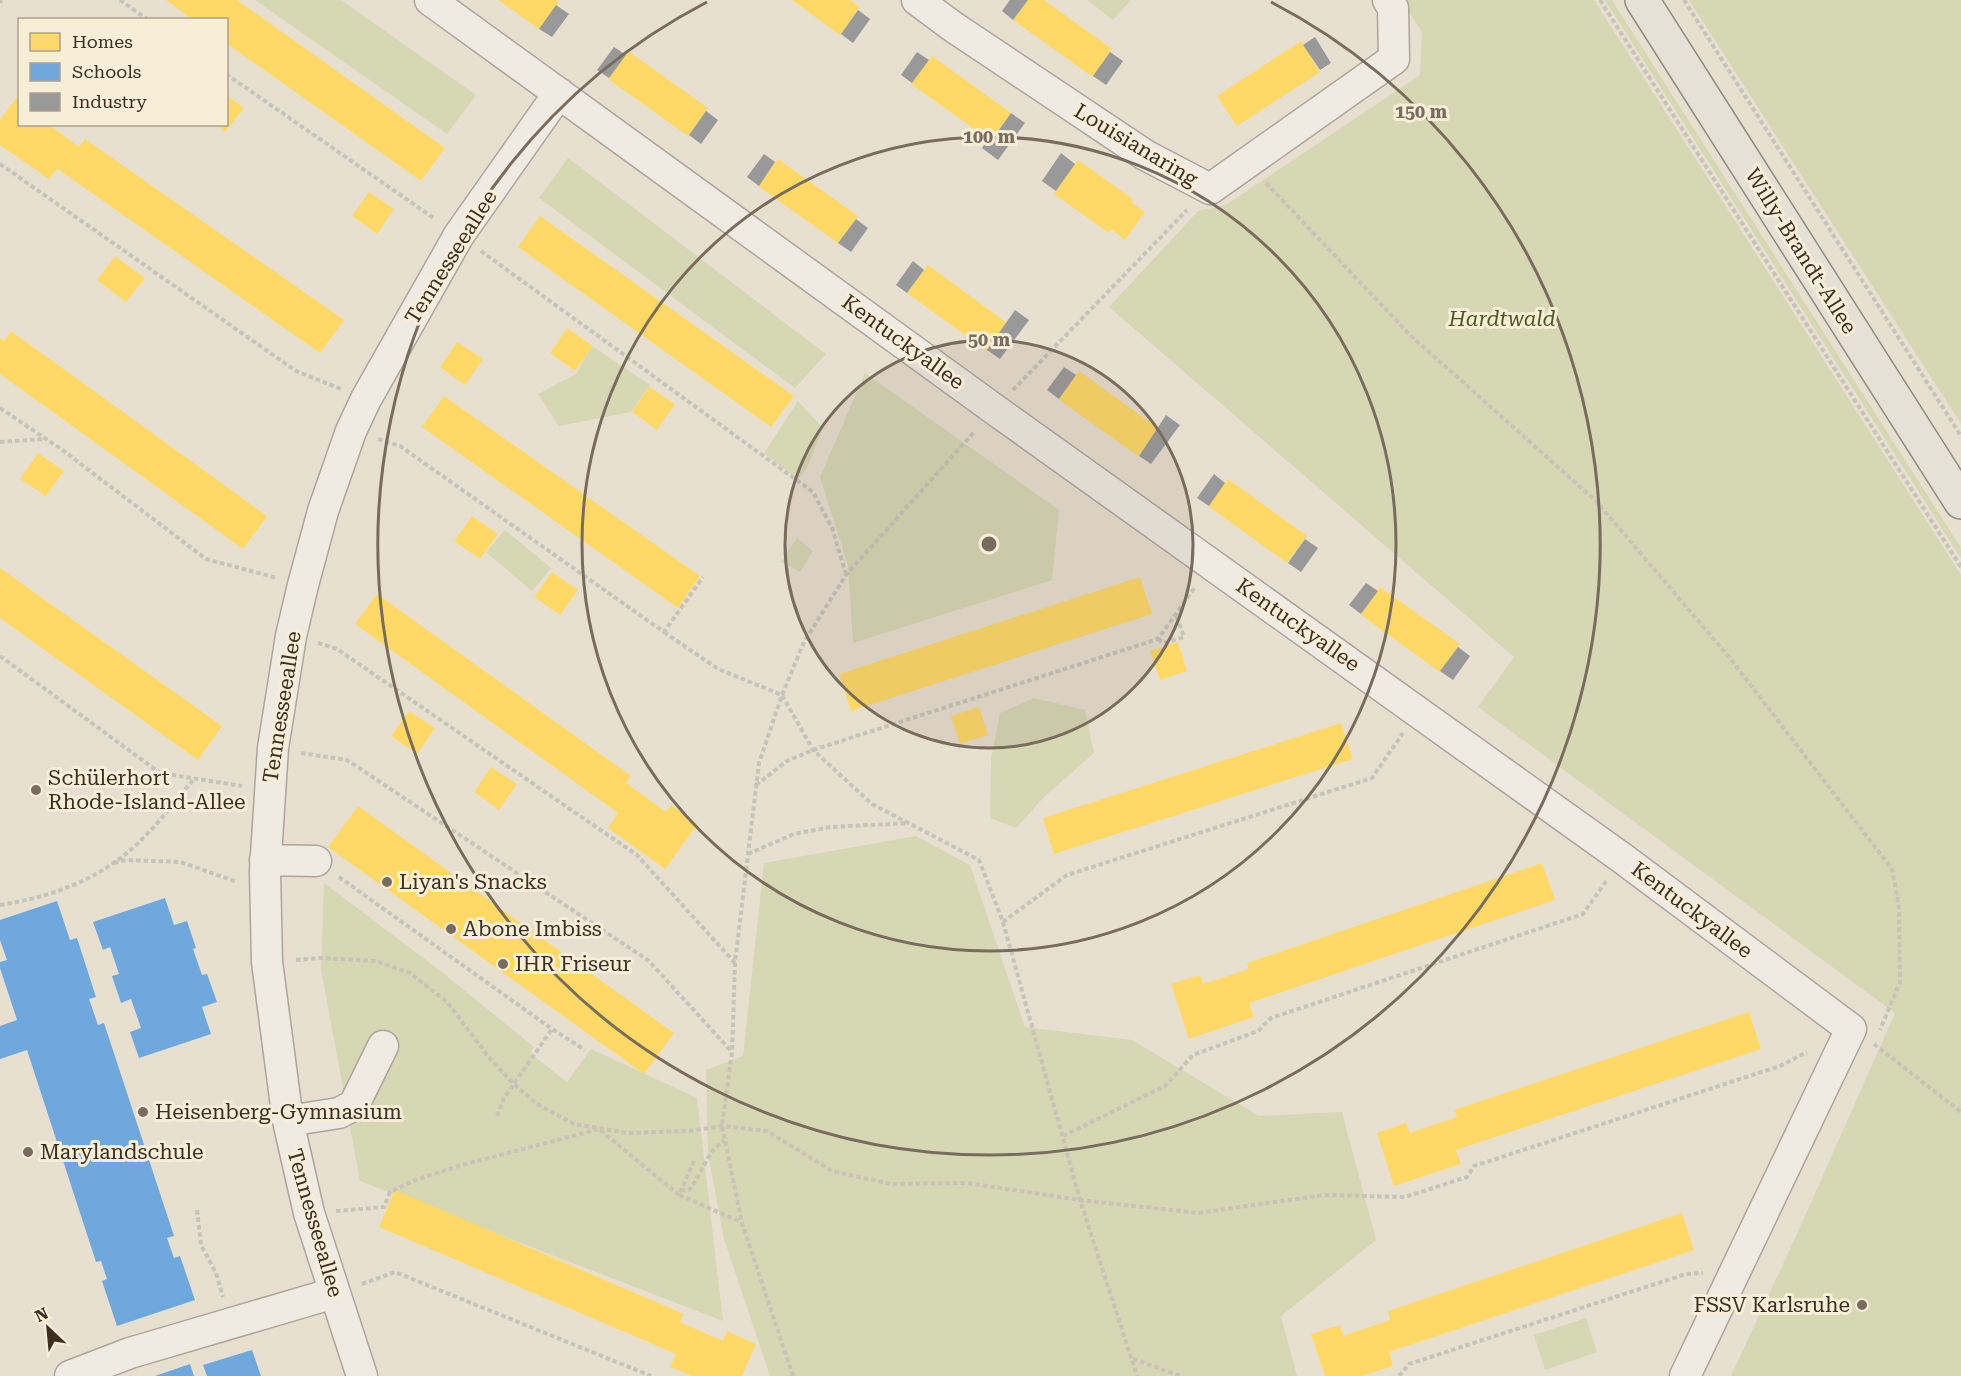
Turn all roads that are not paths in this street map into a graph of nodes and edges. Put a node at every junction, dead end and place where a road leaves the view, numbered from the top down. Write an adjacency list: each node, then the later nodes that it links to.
1 (430, 0): 5 (street, Kentuckyallee)
2 (917, 0): 3 (street, Louisianaring)
3 (1388, 0)
4 (1642, 0): 6 (main road, Willy-Brandt-Allee)
5 (559, 93): 7 (street, Tennesseeallee); 14 (street, Kentuckyallee)
6 (1961, 502)
7 (265, 860): 8 (street); 10 (street, Tennesseeallee)
8 (316, 861)
9 (384, 1046): 10 (street)
10 (288, 1121): 11 (street, Tennesseeallee)
11 (334, 1293): 12 (street); 13 (street, Tennesseeallee)
12 (70, 1376)
13 (362, 1376)
14 (1684, 1376)

